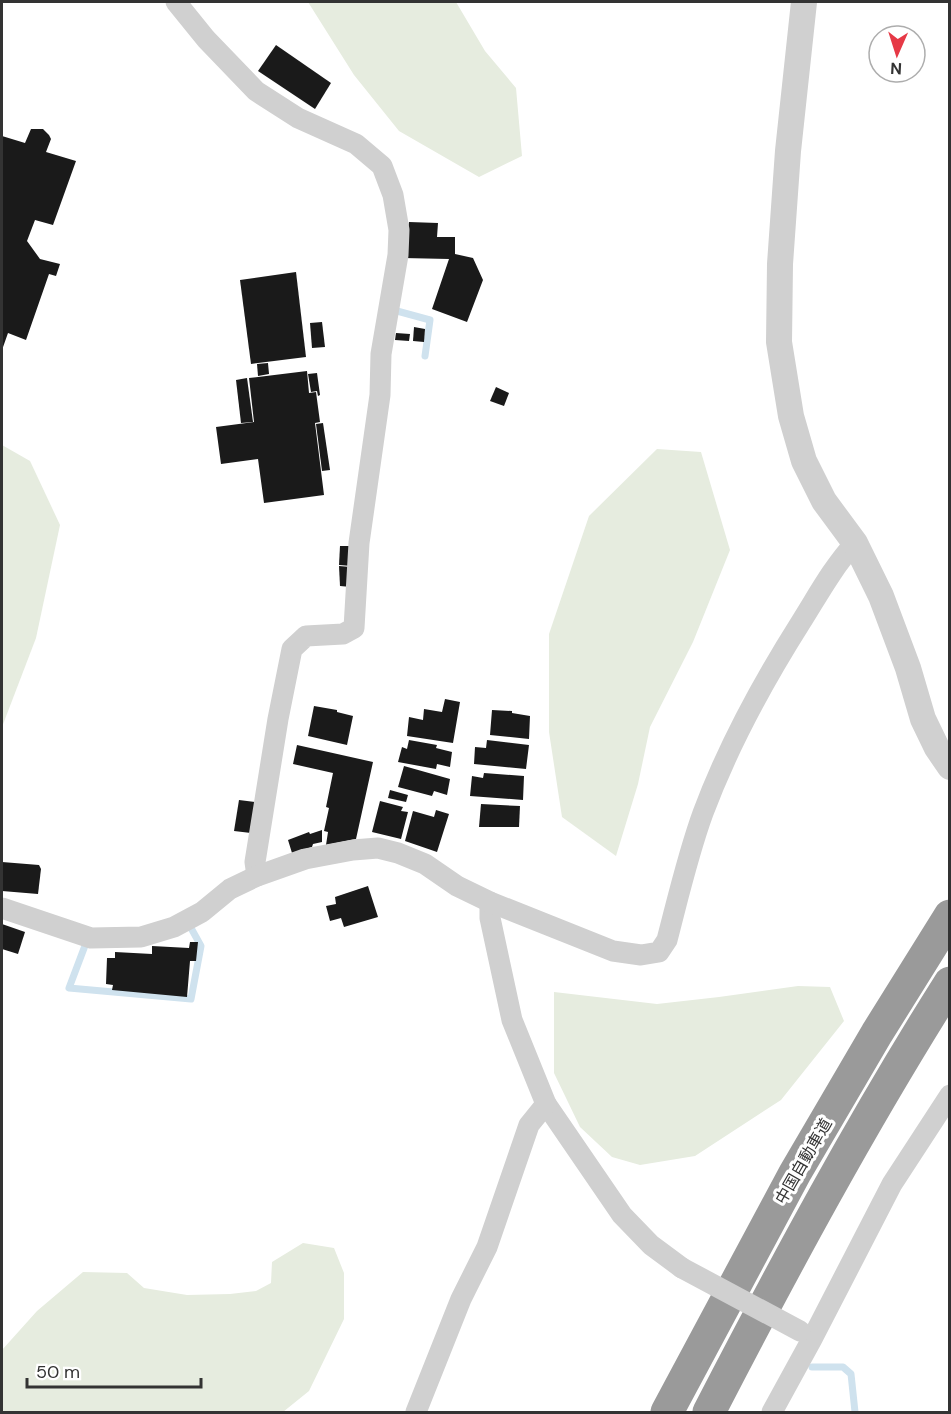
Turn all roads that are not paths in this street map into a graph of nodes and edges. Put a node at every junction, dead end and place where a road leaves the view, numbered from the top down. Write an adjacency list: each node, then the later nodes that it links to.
1 (176, 2): 5 (street)
2 (804, 2): 3 (street)
3 (855, 543): 4 (street); 6 (street)
4 (950, 767)
5 (256, 876): 6 (street); 7 (street)
6 (490, 902): 11 (street)
7 (2, 908)
8 (950, 916): 14 (highway, 中国自動車道)
9 (950, 983): 15 (highway)
10 (950, 1095): 12 (street)
11 (546, 1104): 12 (street, bridge); 13 (street)
12 (806, 1335): 16 (street)
13 (416, 1413)
14 (668, 1413)
15 (709, 1413)
16 (772, 1413)

